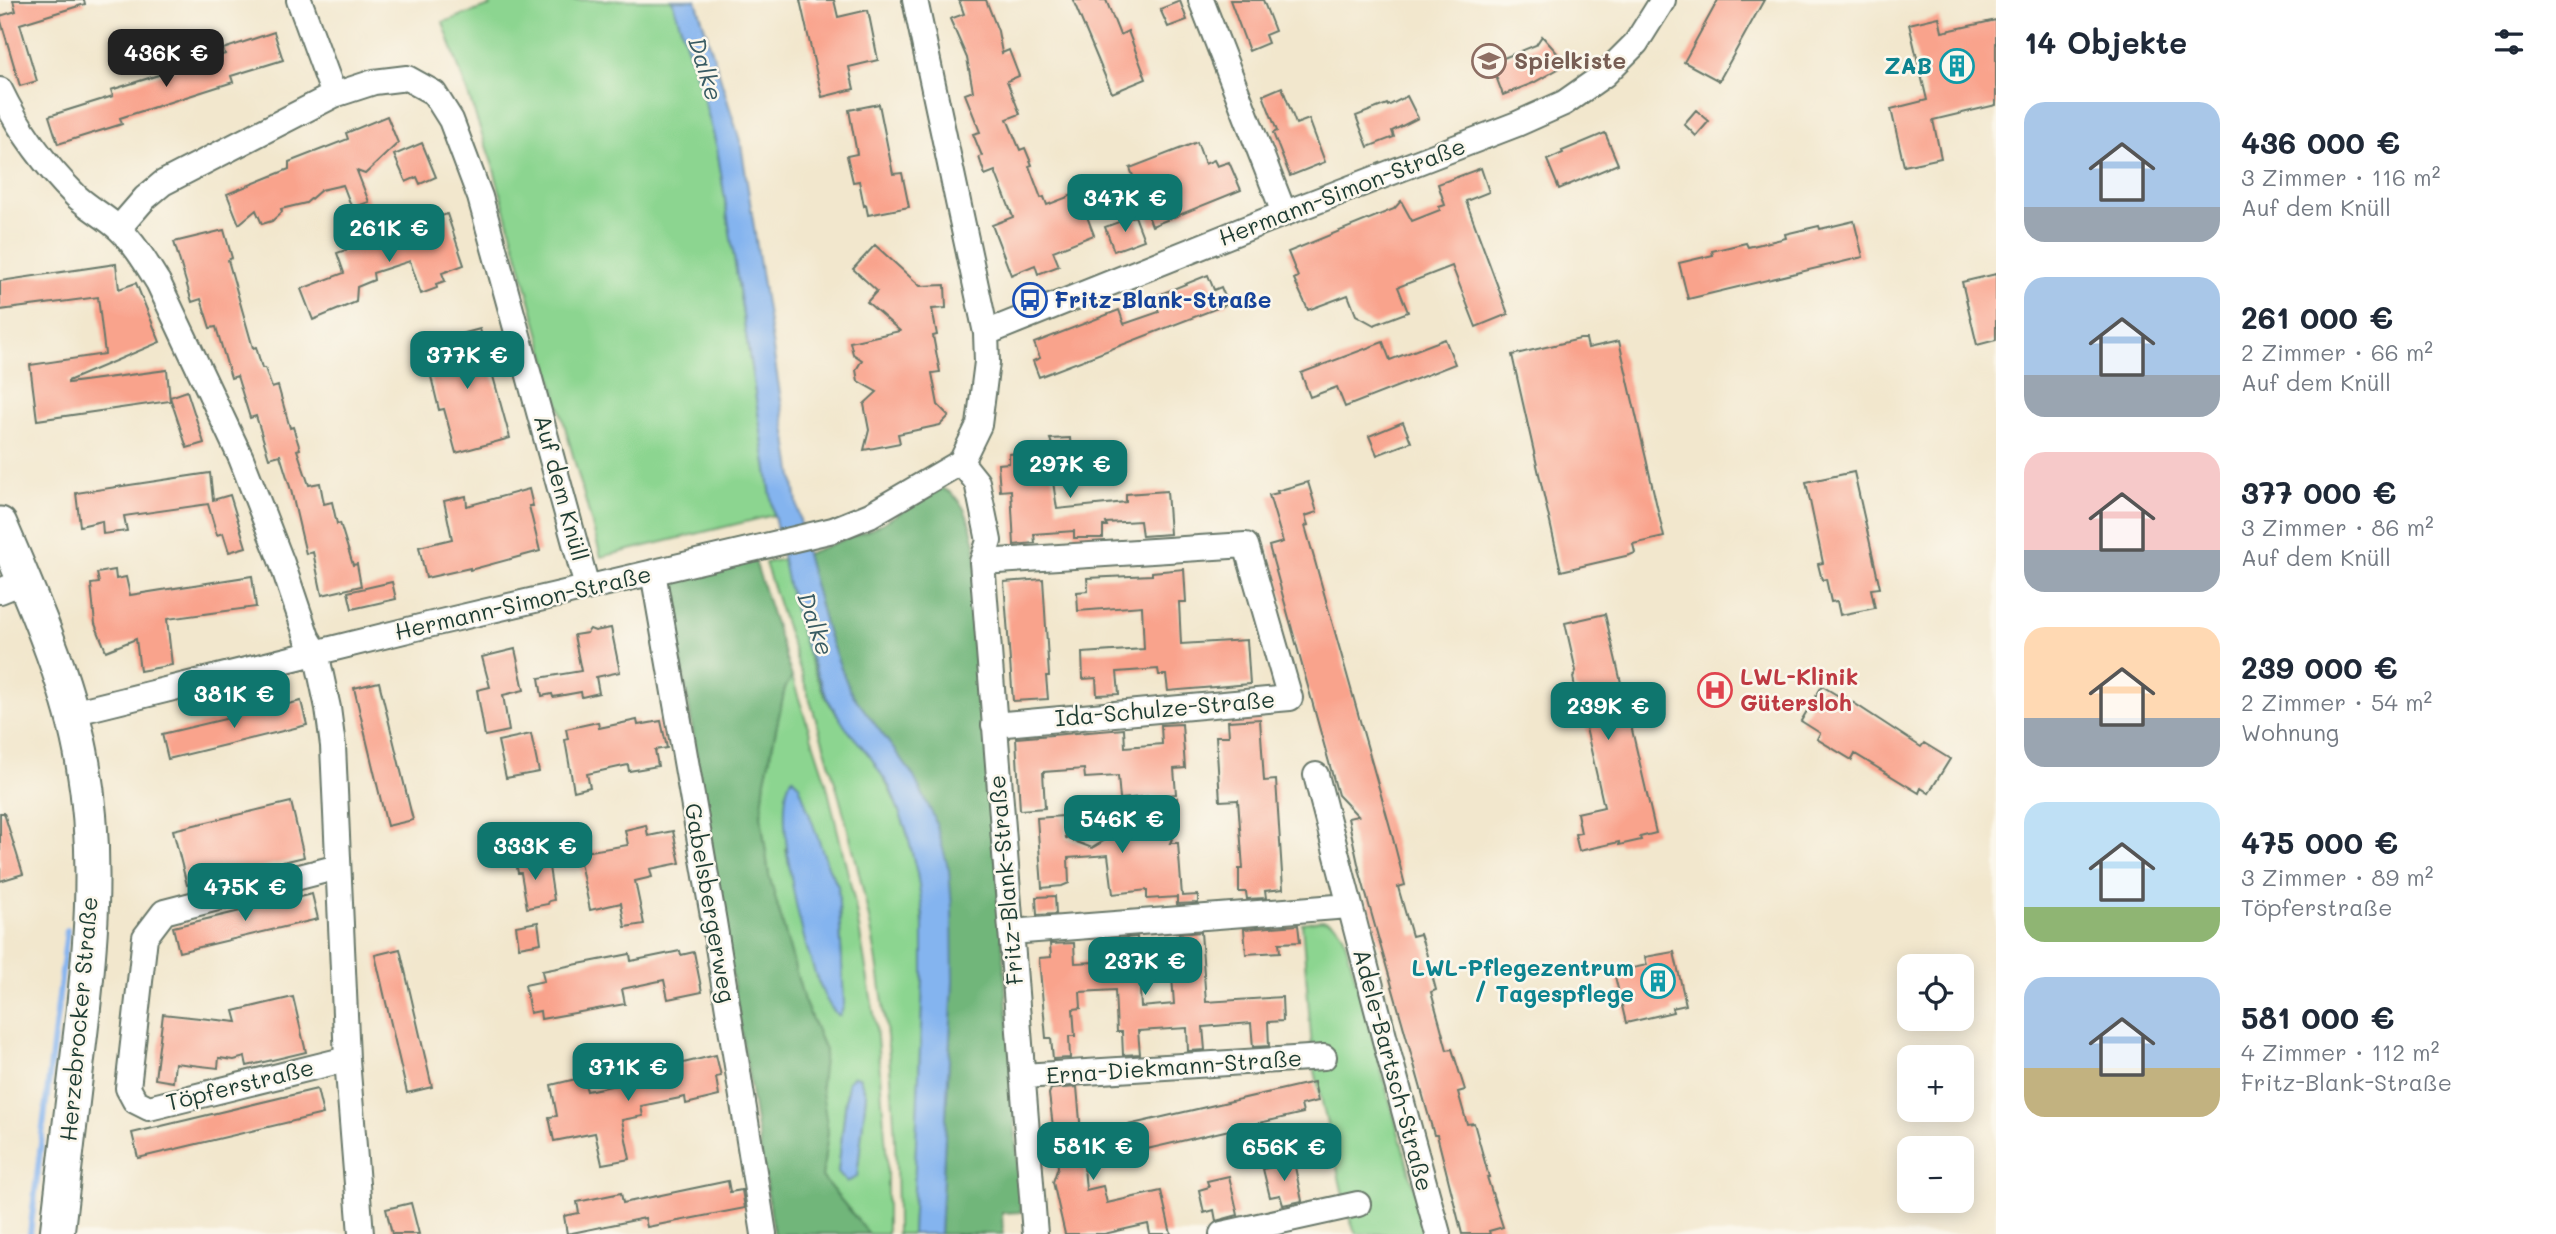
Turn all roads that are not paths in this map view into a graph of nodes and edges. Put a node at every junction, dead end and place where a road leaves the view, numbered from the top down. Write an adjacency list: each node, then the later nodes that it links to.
1 (299, 0): 6 (street)
2 (915, 0): 9 (street)
3 (1201, 0): 7 (street)
4 (1663, 0): 7 (street, Hermann-Simon-Straße)
5 (0, 90): 8 (street)
6 (334, 94): 8 (street, Auf dem Knüll); 15 (street, Auf dem Knüll)
7 (1284, 213): 9 (street, Hermann-Simon-Straße)
8 (119, 229): 16 (street)
9 (986, 333): 10 (street)
10 (961, 462): 12 (street, Fritz-Blank-Straße); 13 (street, Hermann-Simon-Straße)
11 (0, 524): 14 (main road, Herzebrocker Straße)
12 (982, 562): 18 (street, Fritz-Blank-Straße); 18 (street, Ida-Schulze-Straße)
13 (653, 572): 15 (street, Hermann-Simon-Straße); 29 (street, Gabelsbergerweg)
14 (12, 586): 17 (main road, Herzebrocker Straße)
15 (587, 587): 16 (street, Hermann-Simon-Straße)
16 (316, 652): 17 (street, Hermann-Simon-Straße); 20 (street, Töpferstraße)
17 (72, 713): 27 (main road, Herzebrocker Straße)
18 (994, 725): 22 (street, Fritz-Blank-Straße)
19 (1316, 775): 21 (street, Adele-Bartsch-Straße)
20 (338, 867): 24 (street, Töpferstraße); 24 (street, Töpferstraße)
21 (1349, 906): 22 (street); 32 (street, Adele-Bartsch-Straße)
22 (1011, 932): 25 (street, Fritz-Blank-Straße)
23 (1324, 1057): 25 (street, Erna-Diekmann-Straße)
24 (347, 1059): 28 (street, Töpferstraße)
25 (1023, 1076): 30 (street, Fritz-Blank-Straße)
26 (1358, 1204): 31 (street)
27 (57, 1234)
28 (361, 1234)
29 (764, 1234)
30 (1035, 1234)
31 (1222, 1234)
32 (1438, 1234)

